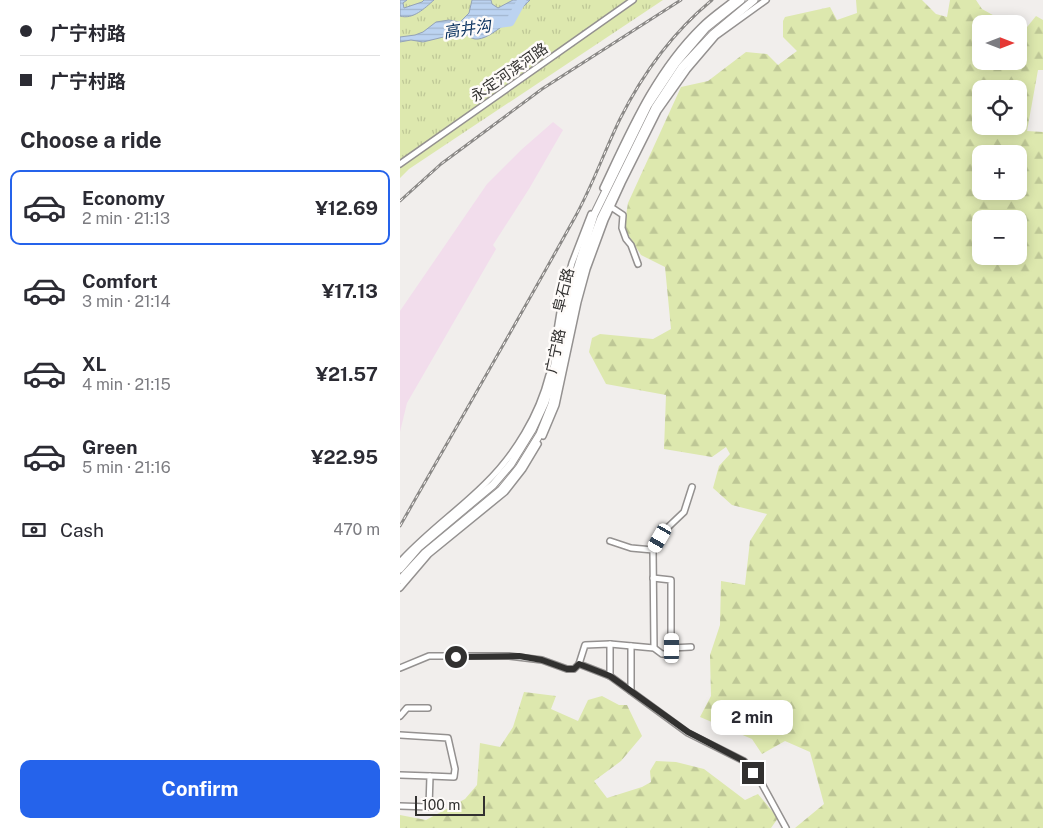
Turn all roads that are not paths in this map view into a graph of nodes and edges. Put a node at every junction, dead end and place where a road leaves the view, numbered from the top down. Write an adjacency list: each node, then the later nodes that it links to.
1 (632, 0): 6 (street, 永定河滨河路)
2 (734, 0): 12 (street, 广宁路)
3 (740, 0): 13 (highway, 阜石路)
4 (754, 0): 15 (highway, 阜石路)
5 (766, 0): 7 (street, 广宁路)
6 (400, 164)
7 (611, 207): 8 (street); 16 (street, 广宁路)
8 (638, 264)
9 (692, 486): 11 (street)
10 (610, 541): 11 (street)
11 (653, 550): 14 (street)
12 (400, 562)
13 (400, 569)
14 (653, 578): 20 (street); 21 (street)
15 (400, 580)
16 (400, 588)
17 (610, 644): 18 (street); 22 (street); 24 (street)
18 (631, 646): 20 (street); 25 (street)
19 (692, 647): 21 (street)
20 (654, 648): 21 (street)
21 (672, 648)
22 (579, 664): 23 (street); 24 (street)
23 (400, 668)
24 (610, 676): 25 (street)
25 (631, 691): 32 (street)
26 (428, 708): 27 (street)
27 (400, 716)
28 (400, 735): 30 (street)
29 (400, 776): 30 (street)
30 (430, 776): 31 (street)
31 (400, 806)
32 (786, 828)

